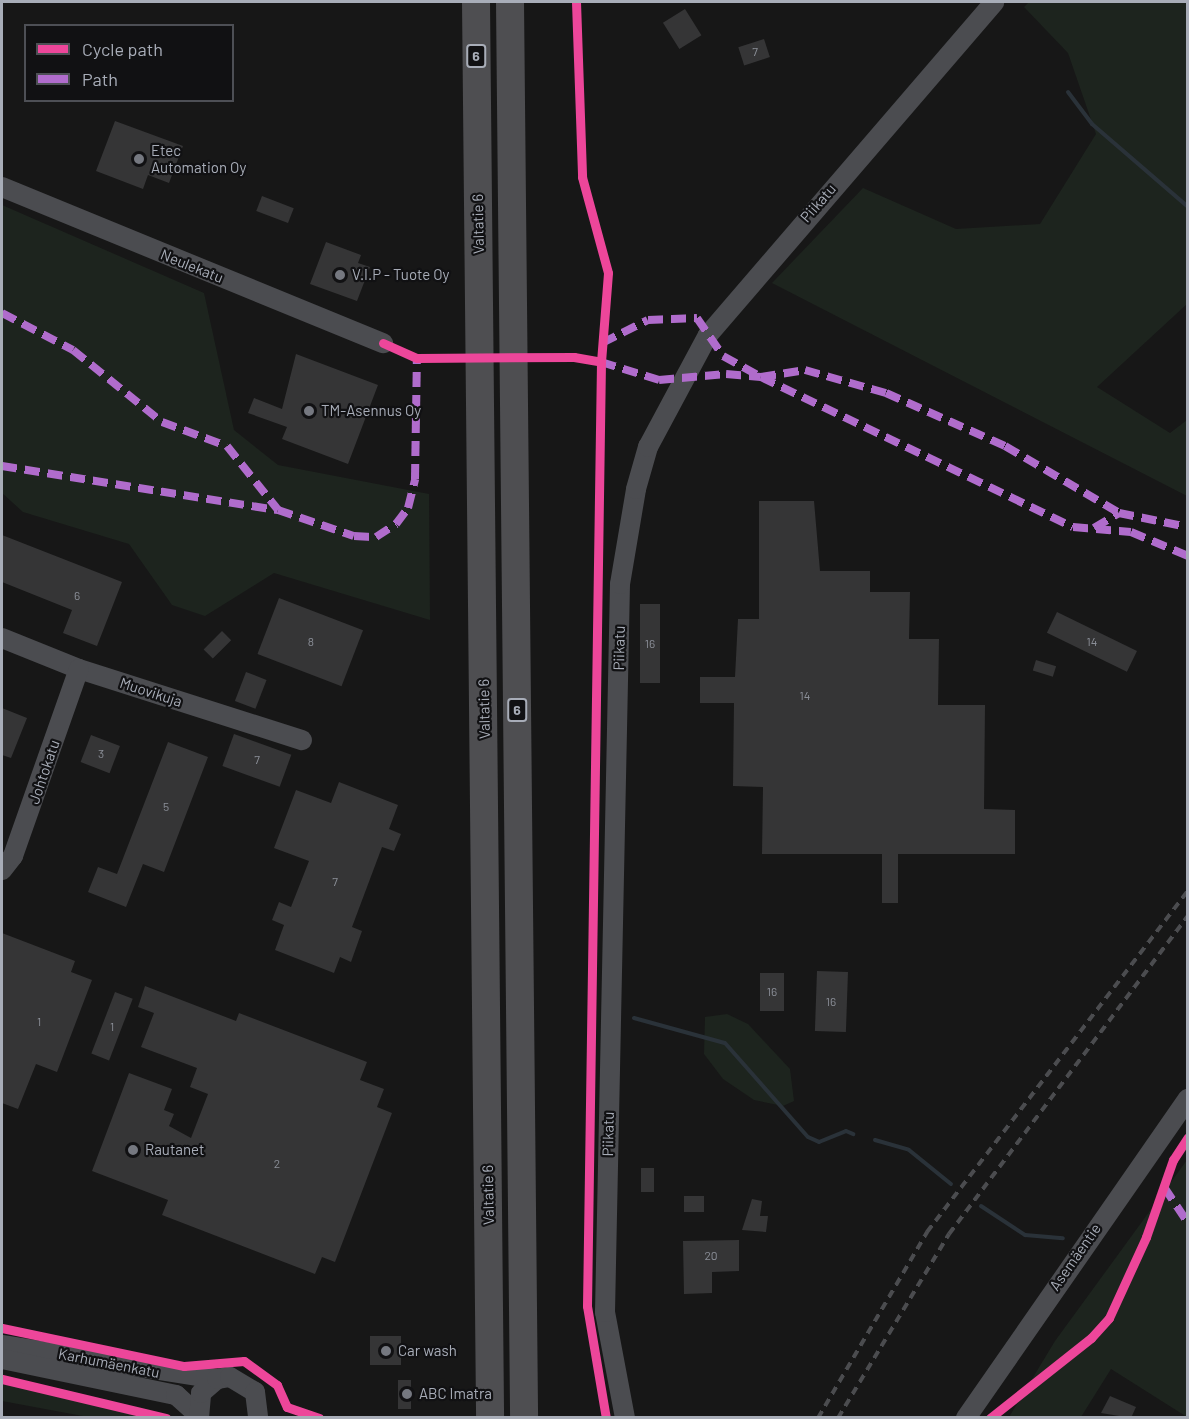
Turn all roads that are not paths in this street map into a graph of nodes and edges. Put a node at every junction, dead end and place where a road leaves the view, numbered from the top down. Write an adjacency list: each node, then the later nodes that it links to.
1 (476, 2): 17 (highway, Valtatie 6 / 6)
2 (510, 2): 18 (highway, 6)
3 (994, 2): 19 (street, Piikatu)
4 (2, 187): 5 (street, Neulekatu)
5 (383, 344)
6 (2, 638): 7 (street, Muovikuja)
7 (79, 669): 8 (street, Muovikuja); 9 (street, Johtokatu)
8 (302, 740)
9 (2, 870)
10 (1188, 1098): 20 (street, Asemäentie)
11 (2, 1345): 13 (street, Karhumäenkatu)
12 (2, 1359): 15 (street, Karhumäenkatu)
13 (217, 1379): 14 (street, Karhumäenkatu); 15 (street)
14 (258, 1410): 16 (street)
15 (199, 1416)
16 (274, 1418)
17 (490, 1418)
18 (524, 1418)
19 (625, 1418)
20 (966, 1418)

